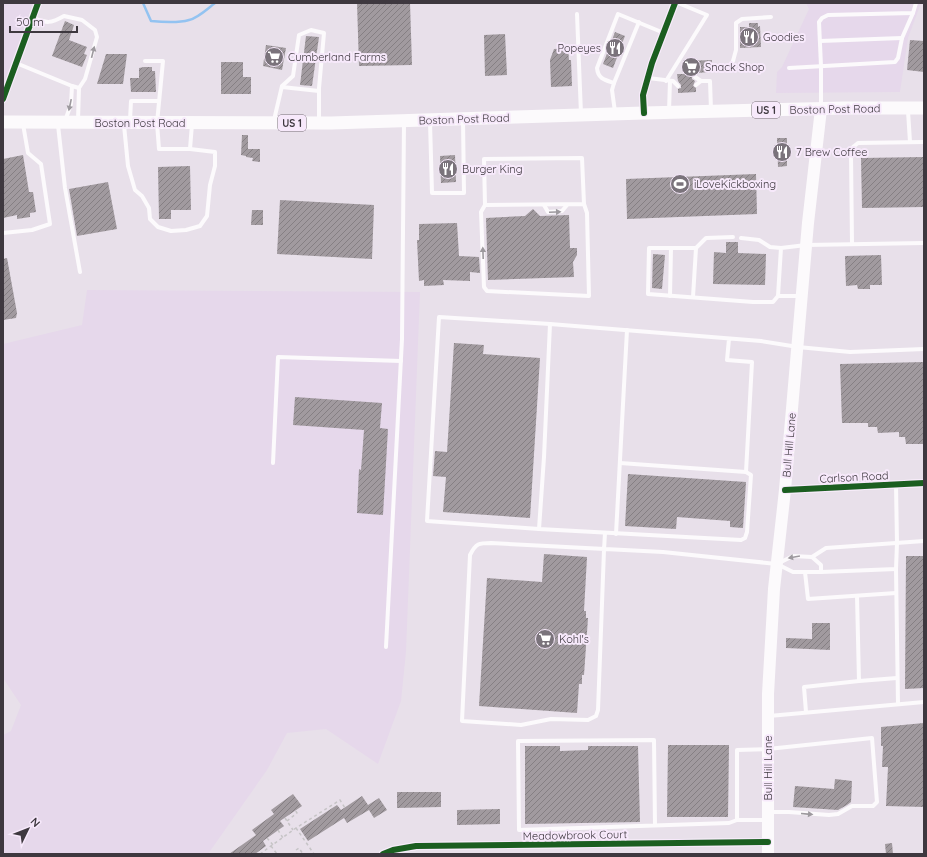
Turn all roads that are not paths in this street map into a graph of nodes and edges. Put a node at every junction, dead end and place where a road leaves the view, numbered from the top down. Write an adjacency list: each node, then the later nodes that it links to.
1 (38, 3): 8 (street)
2 (675, 3): 10 (street)
3 (678, 3): 21 (lane)
4 (916, 3): 5 (lane)
5 (913, 12): 11 (lane); 12 (lane)
6 (577, 14): 39 (lane)
7 (771, 17): 13 (lane)
8 (32, 18): 14 (street); 28 (lane, one-way to 8)
9 (639, 22): 10 (lane); 23 (lane); 23 (lane)
10 (664, 33): 20 (street)
11 (902, 38): 12 (lane); 16 (lane)
12 (820, 41): 16 (lane)
13 (733, 61)
14 (16, 62): 25 (lane); 30 (street)
15 (145, 62): 31 (lane)
16 (821, 66): 17 (lane); 34 (lane)
17 (789, 68)
18 (678, 77): 21 (lane)
19 (695, 77): 22 (lane)
20 (648, 78): 21 (lane); 37 (street)
21 (670, 81): 26 (lane); 35 (lane)
22 (701, 81): 24 (lane); 36 (lane)
23 (614, 83): 38 (lane)
24 (696, 85)
25 (72, 86): 28 (lane); 45 (lane, one-way to 45)
26 (678, 86)
27 (282, 87): 29 (lane); 29 (lane); 49 (lane)
28 (79, 88): 45 (lane)
29 (319, 91): 50 (lane)
30 (3, 99)
31 (159, 101): 46 (lane); 47 (lane)
32 (908, 108): 33 (main road, Boston Post Road / US 1); 34 (main road, Boston Post Road / US 1); 51 (lane)
33 (924, 108)
34 (821, 109): 36 (main road, Boston Post Road / US 1); 63 (main road, Bull Hill Lane)
35 (669, 112): 36 (main road, Boston Post Road / US 1); 37 (main road, Boston Post Road / US 1)
36 (711, 112)
37 (644, 113): 38 (main road, Boston Post Road / US 1)
38 (615, 114): 39 (main road, Boston Post Road / US 1)
39 (581, 115): 40 (main road, Boston Post Road / US 1)
40 (463, 119): 41 (main road, Boston Post Road / US 1); 41 (lane)
41 (430, 120): 42 (main road, Boston Post Road / US 1)
42 (404, 121): 50 (main road, Boston Post Road / US 1); 77 (lane)
43 (3, 122): 44 (main road, Boston Post Road / US 1)
44 (23, 122): 45 (main road, Boston Post Road / US 1); 58 (lane)
45 (67, 122): 47 (main road, Boston Post Road / US 1); 67 (lane)
46 (157, 122): 47 (main road, Boston Post Road / US 1); 48 (main road, Boston Post Road / US 1); 53 (lane)
47 (127, 123): 53 (lane)
48 (192, 123): 49 (main road, Boston Post Road / US 1); 53 (lane)
49 (273, 123): 50 (main road, Boston Post Road / US 1)
50 (320, 123)
51 (910, 142): 52 (lane); 62 (lane)
52 (924, 142)
53 (190, 149)
54 (567, 204): 55 (lane); 57 (lane); 57 (lane, one-way to 54)
55 (584, 204): 56 (lane); 56 (lane, one-way to 56)
56 (485, 205): 57 (lane)
57 (544, 205)
58 (3, 233)
59 (733, 237): 65 (lane)
60 (741, 238): 66 (lane)
61 (924, 243): 62 (lane)
62 (852, 244): 63 (lane)
63 (806, 245): 66 (lane); 70 (main road, Bull Hill Lane)
64 (671, 248): 65 (lane); 68 (lane); 68 (lane)
65 (696, 248): 71 (lane)
66 (781, 248): 69 (lane)
67 (80, 272)
68 (670, 296): 71 (lane)
69 (778, 296): 70 (lane); 71 (lane)
70 (802, 296): 75 (main road, Bull Hill Lane)
71 (693, 297)
72 (550, 324): 73 (lane); 84 (lane); 84 (lane)
73 (627, 330): 74 (lane); 78 (lane)
74 (729, 339): 75 (lane); 80 (lane)
75 (798, 347): 76 (lane); 83 (main road, Bull Hill Lane)
76 (924, 349)
77 (401, 361): 79 (lane); 97 (lane)
78 (620, 462): 80 (lane); 86 (lane)
79 (273, 463)
80 (746, 472): 86 (lane)
81 (924, 483): 82 (street, Carlson Road)
82 (896, 485): 83 (street, Carlson Road); 88 (lane)
83 (785, 490): 91 (main road, Bull Hill Lane)
84 (539, 529): 85 (lane)
85 (605, 533): 86 (lane); 89 (lane)
86 (616, 534)
87 (924, 541): 88 (lane)
88 (897, 542): 90 (lane); 92 (lane)
89 (604, 550): 89 (lane); 91 (lane)
90 (812, 557): 91 (lane, one-way to 91); 94 (lane)
91 (777, 564): 93 (lane); 103 (main road, Bull Hill Lane)
92 (896, 569): 94 (lane); 95 (lane)
93 (805, 572): 94 (lane); 96 (lane)
94 (821, 572)
95 (896, 594): 96 (lane); 98 (lane)
96 (857, 596): 99 (lane)
97 (386, 647)
98 (897, 678): 99 (lane); 101 (lane)
99 (859, 682): 102 (lane)
100 (924, 702): 101 (lane)
101 (898, 704): 102 (lane)
102 (806, 712): 103 (lane)
103 (768, 716): 104 (main road, Bull Hill Lane)
104 (768, 749): 105 (main road, Bull Hill Lane); 105 (lane, one-way to 104); 106 (lane)
105 (768, 816): 106 (lane); 108 (main road, Bull Hill Lane)
106 (737, 820): 107 (lane)
107 (655, 825): 107 (lane)
108 (768, 848): 109 (street, Meadowbrook Court)
109 (383, 854)

